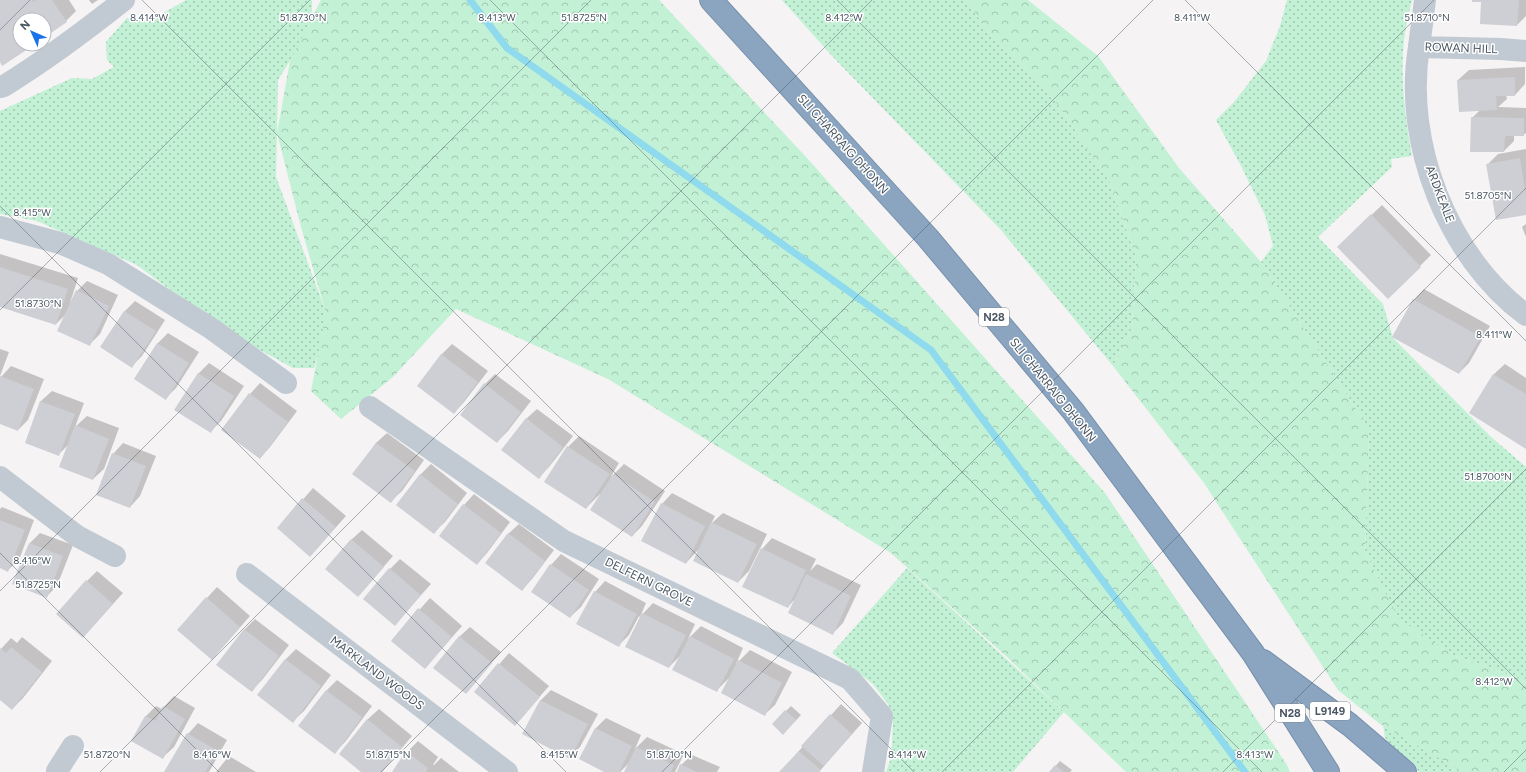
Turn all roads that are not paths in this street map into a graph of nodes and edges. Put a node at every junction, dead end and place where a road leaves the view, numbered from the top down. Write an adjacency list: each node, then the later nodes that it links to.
1 (124, 0): 6 (street)
2 (711, 0): 14 (highway, SLI CHARRAIG DHONN / N28)
3 (1425, 0): 4 (street, ROWAN HILL)
4 (1419, 47): 5 (street, ROWAN HILL); 8 (street, ARDKEALE)
5 (1526, 51)
6 (0, 87)
7 (0, 227): 9 (street)
8 (1526, 315)
9 (286, 383)
10 (370, 407): 18 (street, DELFERN GROVE)
11 (0, 477): 12 (street)
12 (115, 556)
13 (247, 574): 17 (street, MARKLAND WOODS)
14 (1252, 653): 19 (highway, SLI CHARRAIG DHONN / N28); 20 (highway, L9149)
15 (72, 746): 16 (street)
16 (58, 772)
17 (507, 772)
18 (873, 772)
19 (1328, 772)
20 (1405, 772)

